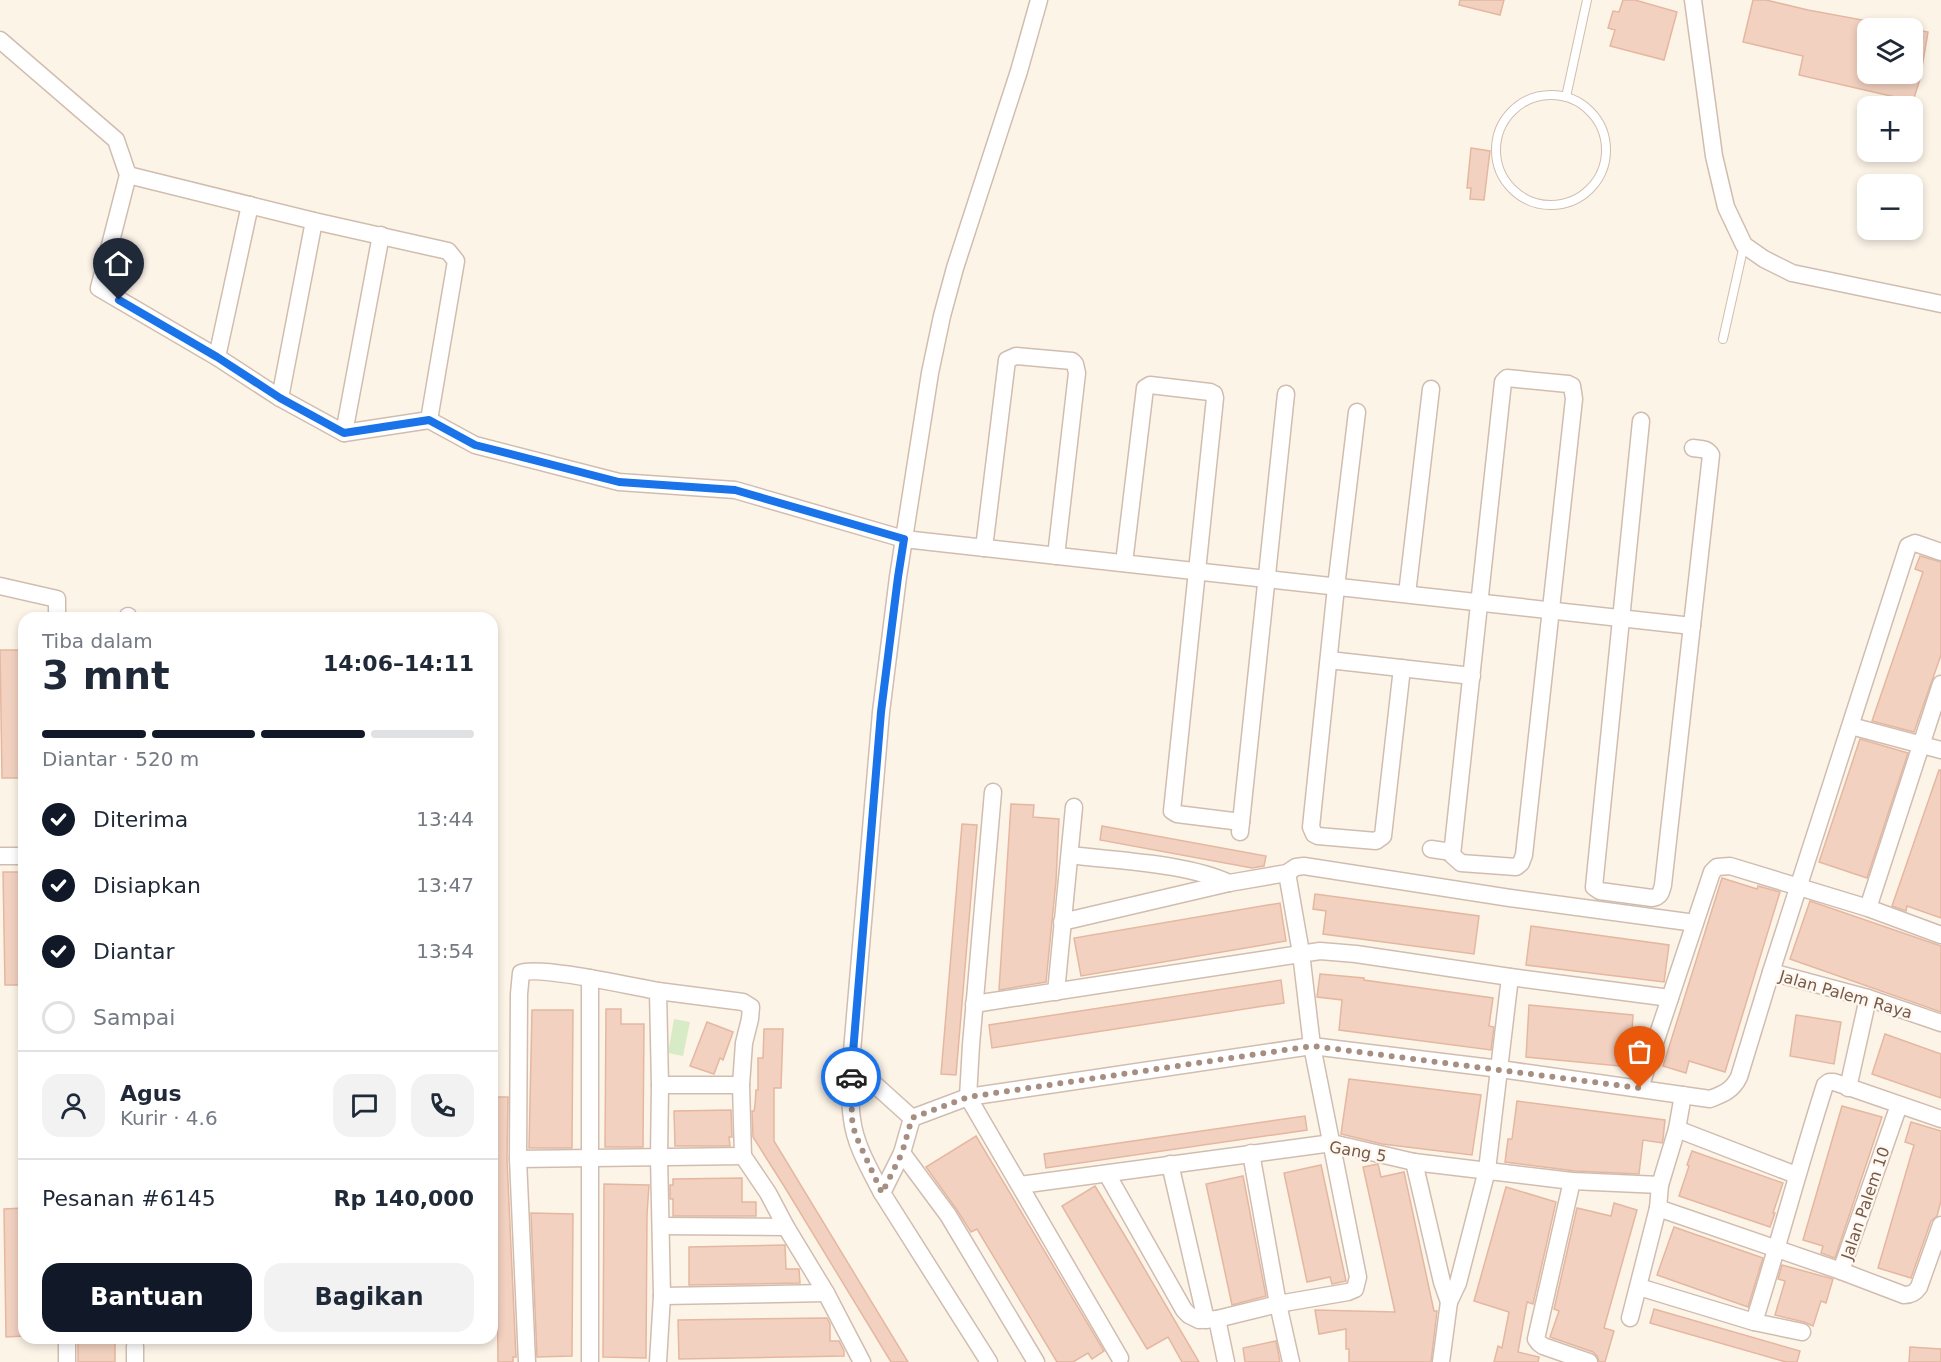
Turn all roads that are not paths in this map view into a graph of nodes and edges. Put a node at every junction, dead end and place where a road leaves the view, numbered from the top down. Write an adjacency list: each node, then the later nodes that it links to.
1 (1039, 0): 22 (street)
2 (1587, 0): 5 (lane)
3 (1693, 0): 10 (street)
4 (0, 40): 6 (street)
5 (1566, 98): 5 (lane)
6 (128, 175): 7 (street); 13 (street)
7 (250, 205): 8 (street); 13 (street)
8 (314, 221): 9 (street); 16 (street)
9 (381, 235): 18 (street); 20 (street)
10 (1744, 245): 11 (street); 12 (lane)
11 (1941, 304)
12 (1723, 339)
13 (217, 357): 16 (street)
14 (1431, 389): 31 (street)
15 (1286, 394): 28 (street)
16 (280, 398): 20 (street)
17 (1357, 412): 30 (street)
18 (429, 420): 20 (street); 22 (street)
19 (1641, 421): 35 (street)
20 (344, 433)
21 (1693, 448): 36 (street)
22 (904, 539): 23 (street); 69 (street)
23 (984, 548): 25 (street); 25 (street)
24 (1941, 552): 41 (street)
25 (1056, 556): 26 (street)
26 (1124, 563): 27 (street); 27 (street)
27 (1196, 572): 28 (street); 28 (street)
28 (1268, 579): 30 (street)
29 (0, 586): 34 (street)
30 (1336, 587): 31 (street); 37 (street)
31 (1407, 594): 32 (street)
32 (1480, 602): 33 (street); 33 (street); 39 (street)
33 (1551, 610): 35 (street); 47 (street)
34 (57, 612)
35 (1621, 618): 36 (street); 36 (street)
36 (1692, 626)
37 (1329, 660): 38 (street); 38 (street)
38 (1402, 668): 39 (street)
39 (1472, 676): 47 (street)
40 (1941, 684): 42 (street)
41 (1851, 726): 42 (street); 53 (street)
42 (1921, 743): 43 (street); 54 (street)
43 (1941, 750)
44 (993, 792): 66 (street)
45 (1074, 807): 48 (street)
46 (1431, 849): 47 (street)
47 (1452, 852)
48 (1070, 855): 52 (street); 55 (street)
49 (0, 856): 50 (street)
50 (18, 856)
51 (1287, 873): 52 (street); 56 (street); 58 (street)
52 (1228, 883): 55 (street)
53 (1799, 888): 54 (street); 56 (street); 59 (street)
54 (1868, 908): 57 (street)
55 (1062, 922): 63 (street)
56 (1695, 923): 64 (street)
57 (1941, 935)
58 (1302, 953): 60 (street); 63 (street); 68 (street)
59 (1771, 972): 65 (street, Jalan Palem Raya); 75 (street, Jalan Palem Raya)
60 (1510, 977): 64 (street); 70 (street)
61 (590, 978): 62 (street); 86 (street); 87 (street)
62 (658, 991): 71 (street); 72 (street)
63 (1056, 992): 66 (street)
64 (1671, 998): 73 (street)
65 (1868, 998): 67 (street, Jalan Palem Raya); 74 (street)
66 (974, 1004): 76 (street)
67 (1941, 1023)
68 (1312, 1046): 70 (street, Jalan Palem Raya); 76 (street, Jalan Palem Raya); 81 (street)
69 (851, 1063): 78 (street); 96 (street)
70 (1500, 1069): 73 (street, Jalan Palem Raya); 90 (street)
71 (660, 1085): 72 (street); 85 (street)
72 (741, 1086): 84 (street)
73 (1640, 1088): 75 (street, Jalan Palem Raya)
74 (1848, 1088): 77 (street); 92 (street)
75 (1683, 1095): 80 (street)
76 (968, 1097): 78 (street, Jalan Palem Raya); 94 (street)
77 (1899, 1105): 79 (street); 102 (street, Jalan Palem 10)
78 (912, 1118): 82 (street)
79 (1941, 1119)
80 (1677, 1129): 92 (street); 95 (street)
81 (1332, 1143): 83 (street, Gang 5); 88 (street, Gang 5); 107 (street)
82 (902, 1153): 96 (street); 120 (street)
83 (1251, 1153): 89 (street, Gang 5); 107 (street)
84 (743, 1156): 85 (street); 100 (street)
85 (659, 1157): 87 (street); 99 (street)
86 (518, 1158): 87 (street); 115 (street)
87 (590, 1158): 116 (street)
88 (1414, 1162): 90 (street, Gang 5); 106 (street)
89 (1170, 1164): 91 (street, Gang 5); 109 (street)
90 (1487, 1170): 93 (street, Gang 5); 106 (street)
91 (1107, 1174): 94 (street, Gang 5); 109 (street)
92 (1796, 1175): 101 (street)
93 (1572, 1181): 95 (street, Gang 5); 124 (street)
94 (1020, 1185): 113 (street)
95 (1660, 1185): 97 (street)
96 (882, 1193): 119 (street)
97 (1658, 1208): 101 (street, Jalan Palem 10); 103 (street)
98 (1941, 1225): 102 (street)
99 (661, 1226): 100 (street); 105 (street)
100 (786, 1227): 104 (street)
101 (1777, 1248): 102 (street, Jalan Palem 10); 110 (street)
102 (1840, 1271)
103 (1639, 1287): 108 (street); 110 (street)
104 (826, 1293): 105 (street); 118 (street)
105 (662, 1296): 117 (street)
106 (1449, 1302): 123 (street)
107 (1278, 1304): 109 (street); 122 (street)
108 (1630, 1318)
109 (1212, 1320): 121 (street)
110 (1754, 1322): 111 (street)
111 (1802, 1332)
112 (67, 1344): 114 (street)
113 (1120, 1358)
114 (67, 1362)
115 (527, 1362)
116 (590, 1362)
117 (658, 1362)
118 (862, 1362)
119 (989, 1362)
120 (1036, 1362)
121 (1226, 1362)
122 (1291, 1362)
123 (1441, 1362)
124 (1589, 1362)

